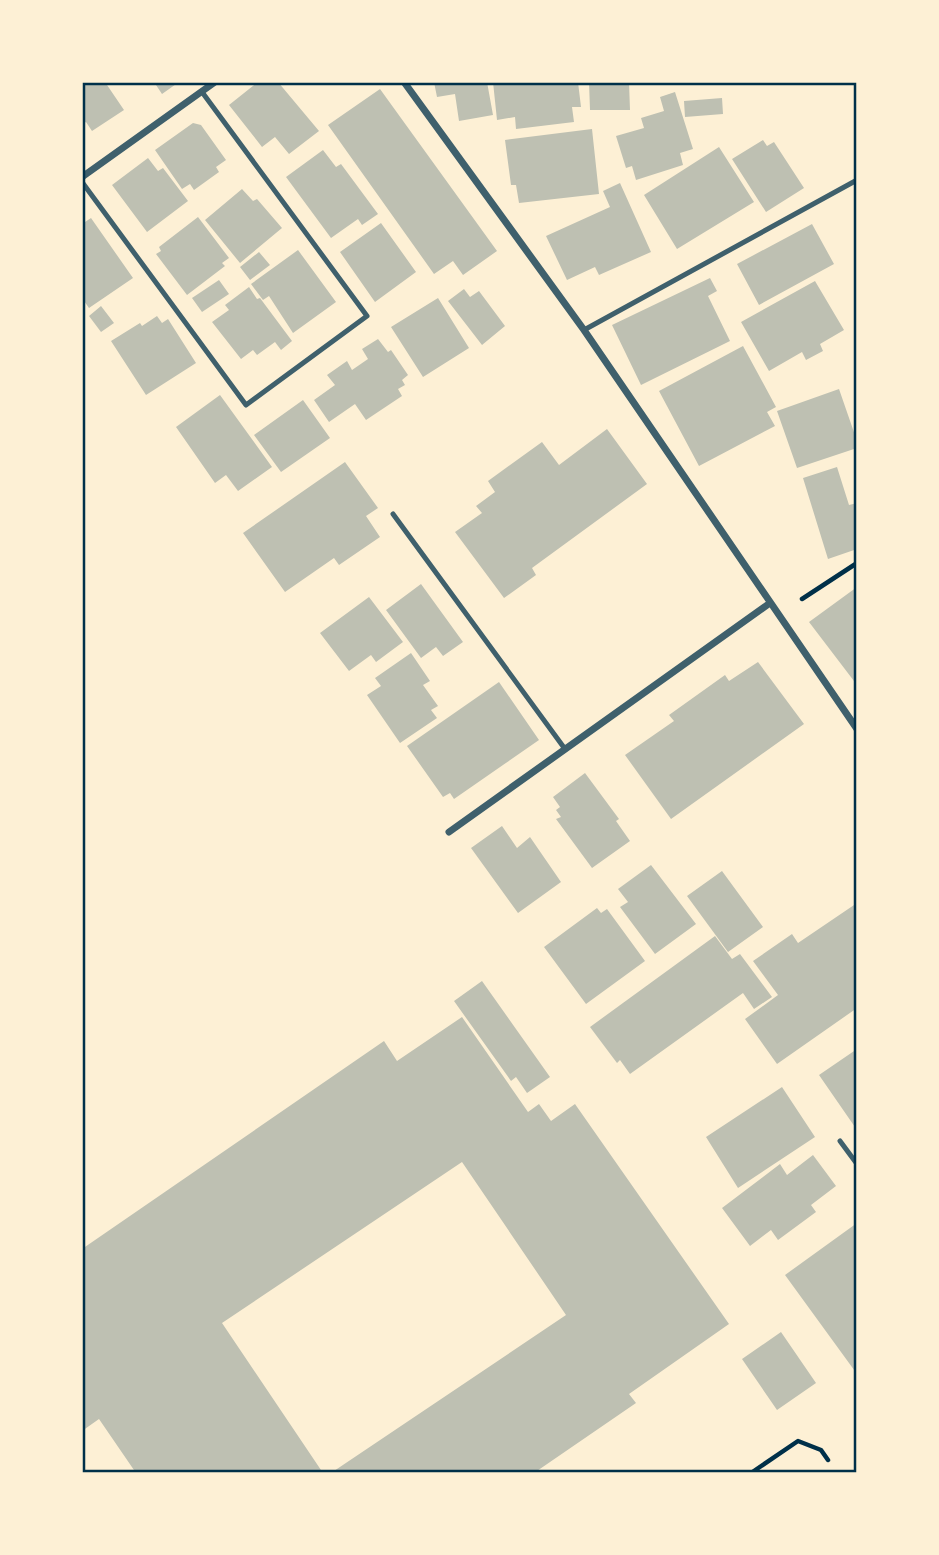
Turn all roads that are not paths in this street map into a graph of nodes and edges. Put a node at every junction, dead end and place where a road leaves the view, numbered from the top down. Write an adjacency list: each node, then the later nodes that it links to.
1 (215, 82): 3 (street)
2 (404, 82): 6 (street)
3 (202, 92): 4 (street); 4 (lane)
4 (82, 179)
5 (857, 180): 6 (lane)
6 (584, 331): 8 (street)
7 (393, 514): 10 (lane)
8 (769, 603): 9 (street); 10 (street)
9 (857, 729)
10 (565, 749): 11 (street)
11 (449, 832)
12 (840, 1141): 13 (lane)
13 (857, 1164)

